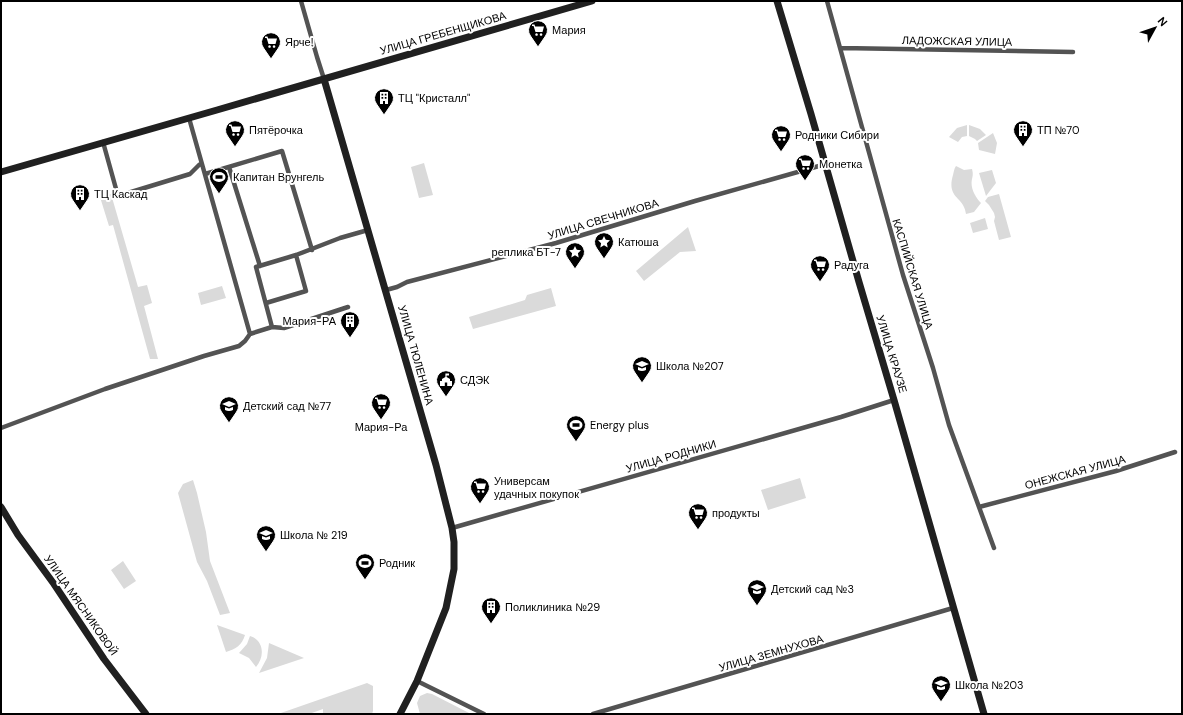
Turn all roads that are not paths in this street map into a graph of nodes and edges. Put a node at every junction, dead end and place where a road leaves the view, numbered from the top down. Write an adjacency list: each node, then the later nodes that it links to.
1 (301, 1): 7 (street, УЛИЦА ТЮЛЕНИНА)
2 (592, 1): 7 (street, УЛИЦА ГРЕБЕНЩИКОВА)
3 (777, 1): 10 (street, УЛИЦА КРАУЗЕ)
4 (827, 1): 5 (street, КАСПИЙСКАЯ УЛИЦА)
5 (841, 48): 6 (street, ЛАДОЖСКАЯ УЛИЦА); 28 (street, КАСПИЙСКАЯ УЛИЦА)
6 (1073, 52)
7 (324, 79): 8 (street, УЛИЦА ГРЕБЕНЩИКОВА); 15 (street, УЛИЦА ТЮЛЕНИНА)
8 (189, 118): 9 (street, УЛИЦА ГРЕБЕНЩИКОВА); 14 (street)
9 (103, 142): 11 (street); 13 (street, УЛИЦА ГРЕБЕНЩИКОВА)
10 (826, 164): 19 (street, УЛИЦА СВЕЧНИКОВА); 24 (street, УЛИЦА КРАУЗЕ)
11 (199, 165)
12 (229, 167): 14 (street); 16 (street); 18 (street)
13 (1, 172)
14 (205, 174): 23 (street)
15 (368, 230): 16 (street); 19 (street, УЛИЦА ТЮЛЕНИНА)
16 (312, 250): 17 (street)
17 (296, 255): 18 (street); 20 (street)
18 (260, 266): 20 (street)
19 (386, 290): 29 (street, УЛИЦА ТЮЛЕНИНА)
20 (266, 303): 22 (street)
21 (348, 307): 22 (street)
22 (272, 327): 23 (street)
23 (250, 334): 25 (street)
24 (894, 400): 29 (street, УЛИЦА РОДНИКИ); 31 (street, УЛИЦА КРАУЗЕ)
25 (1, 428)
26 (1175, 452): 28 (street, ОНЕЖСКАЯ УЛИЦА)
27 (1, 507): 33 (street, УЛИЦА МЯСНИКОВОЙ)
28 (979, 507): 30 (street, КАСПИЙСКАЯ УЛИЦА)
29 (452, 528): 32 (street, УЛИЦА ТЮЛЕНИНА)
30 (994, 548)
31 (953, 608): 36 (street, УЛИЦА ЗЕМНУХОВА); 37 (street, УЛИЦА КРАУЗЕ)
32 (417, 681): 34 (street, УЛИЦА ТЮЛЕНИНА); 35 (street)
33 (146, 714)
34 (400, 714)
35 (484, 714)
36 (593, 714)
37 (984, 714)

